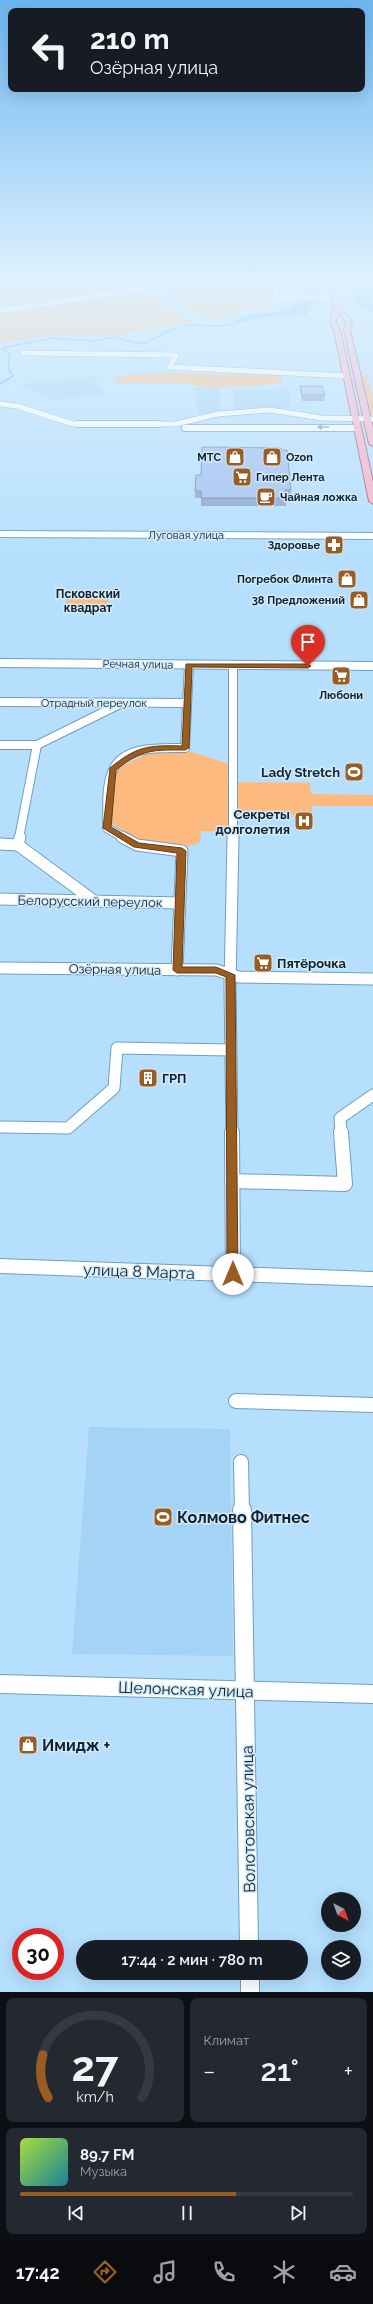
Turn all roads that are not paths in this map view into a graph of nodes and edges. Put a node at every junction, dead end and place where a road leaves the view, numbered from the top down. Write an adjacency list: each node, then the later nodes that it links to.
1 (347, 376): 4 (main road)
2 (359, 376): 5 (main road)
3 (0, 404): 4 (street)
4 (356, 419): 5 (street); 6 (main road)
5 (370, 419): 8 (main road)
6 (358, 428): 7 (street, one-way to 7); 9 (main road)
7 (179, 429)
8 (373, 444)
9 (373, 501)
10 (0, 534): 11 (street, Луговая улица)
11 (373, 536)
12 (0, 663): 13 (street, Речная улица)
13 (188, 665): 14 (street, Речная улица); 18 (street)
14 (233, 665): 15 (street, Речная улица); 28 (street)
15 (373, 666)
16 (0, 702): 17 (street, Отрадный переулок)
17 (122, 703): 18 (street, Отрадный переулок); 20 (street)
18 (187, 703): 25 (street)
19 (0, 744): 20 (street)
20 (37, 745): 22 (street)
21 (0, 844): 22 (street)
22 (18, 845): 24 (street)
23 (0, 899): 24 (street, Белорусский переулок)
24 (94, 902): 25 (street, Белорусский переулок)
25 (179, 903): 27 (street)
26 (0, 968): 27 (street, Озёрная улица)
27 (177, 970): 28 (street, Озёрная улица)
28 (230, 975): 29 (street, Озёрная улица); 30 (street)
29 (373, 979)
30 (230, 1050): 32 (street); 33 (street)
31 (373, 1096): 33 (street)
32 (0, 1127)
33 (232, 1181): 35 (street)
34 (0, 1266): 35 (street, улица 8 Марта)
35 (233, 1274): 36 (street, улица 8 Марта)
36 (373, 1279)
37 (236, 1401): 38 (street)
38 (373, 1405)
39 (241, 1462): 41 (street, Волотовская улица)
40 (0, 1684): 41 (street, Шелонская улица)
41 (246, 1691): 42 (street, Шелонская улица); 43 (street, Волотовская улица)
42 (373, 1694)
43 (249, 1940)
44 (250, 1980): 45 (street)
45 (250, 1992)

